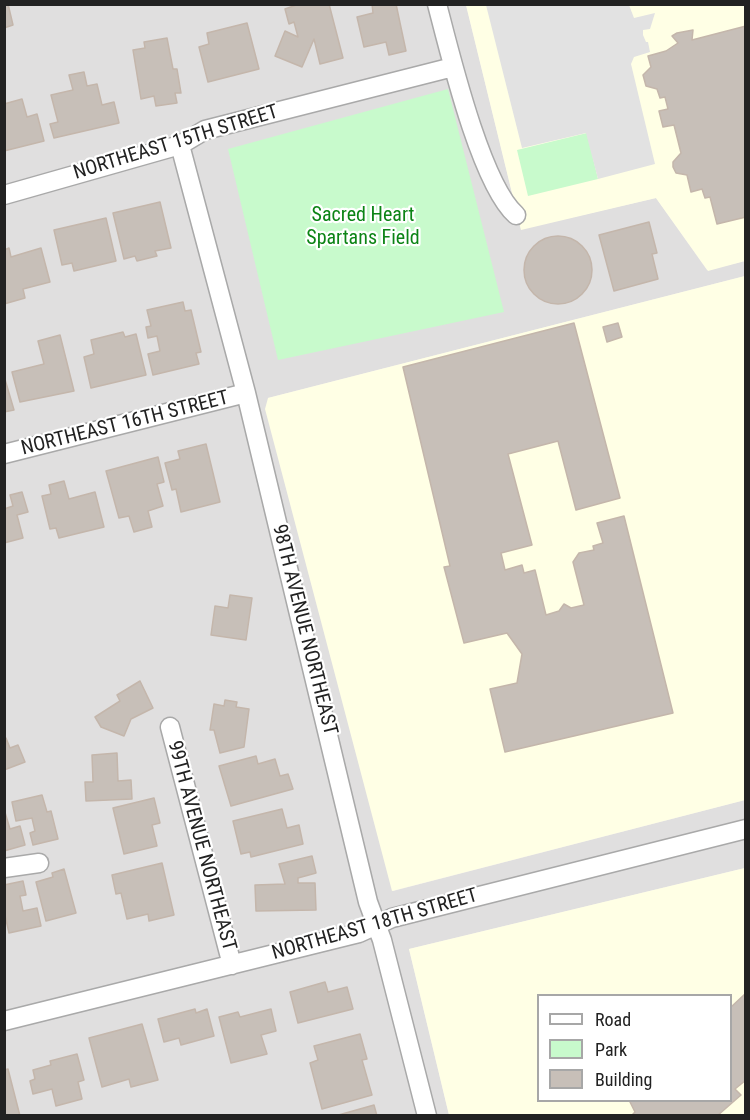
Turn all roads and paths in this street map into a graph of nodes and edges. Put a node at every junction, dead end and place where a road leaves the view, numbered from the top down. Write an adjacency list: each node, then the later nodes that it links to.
1 (437, 4): 2 (street)
2 (453, 67): 3 (street, NORTHEAST 15TH STREET); 5 (street)
3 (180, 145): 4 (street, NORTHEAST 15TH STREET); 6 (street, 98TH AVENUE NORTHEAST)
4 (4, 195)
5 (516, 215)
6 (246, 393): 7 (street, NORTHEAST 16TH STREET); 12 (street, 98TH AVENUE NORTHEAST)
7 (4, 454)
8 (170, 727): 13 (street, 99TH AVENUE NORTHEAST)
9 (746, 829): 12 (street, NORTHEAST 18TH STREET)
10 (39, 863): 11 (street)
11 (4, 868)
12 (376, 924): 13 (street, NORTHEAST 18TH STREET); 15 (street, 98TH AVENUE NORTHEAST)
13 (232, 965): 14 (street, NORTHEAST 18TH STREET)
14 (4, 1021)
15 (428, 1116)

